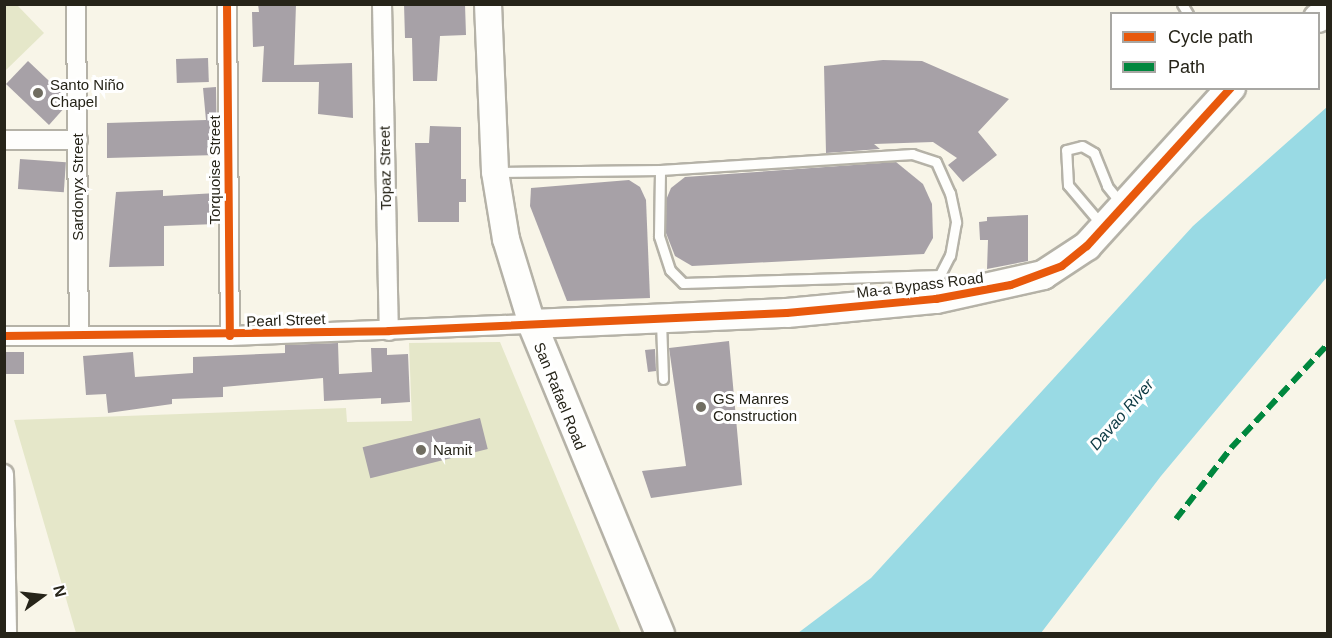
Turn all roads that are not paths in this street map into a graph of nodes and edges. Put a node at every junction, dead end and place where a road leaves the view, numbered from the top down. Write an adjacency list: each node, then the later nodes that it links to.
1 (76, 4): 7 (street, Sardonyx Street)
2 (227, 4): 17 (street, Torquoise Street)
3 (382, 4): 14 (street, Topaz Street)
4 (488, 4): 9 (main road, San Rafael Road)
5 (1229, 90): 10 (main road, Ma-a Bypass Road)
6 (4, 140): 7 (street)
7 (78, 140): 15 (street, Sardonyx Street)
8 (660, 170): 8 (lane); 9 (lane)
9 (495, 172): 13 (main road, San Rafael Road)
10 (1122, 204): 11 (main road, Ma-a Bypass Road); 11 (lane)
11 (1104, 226): 12 (main road, Ma-a Bypass Road)
12 (660, 319): 13 (main road, Ma-a Bypass Road); 18 (lane)
13 (532, 324): 14 (street, Pearl Street); 20 (main road, San Rafael Road)
14 (389, 331): 17 (street, Pearl Street)
15 (79, 334): 16 (street, Pearl Street); 17 (street, Pearl Street)
16 (4, 336)
17 (230, 336)
18 (663, 379)
19 (5, 474): 21 (street)
20 (655, 623)
21 (7, 633)

